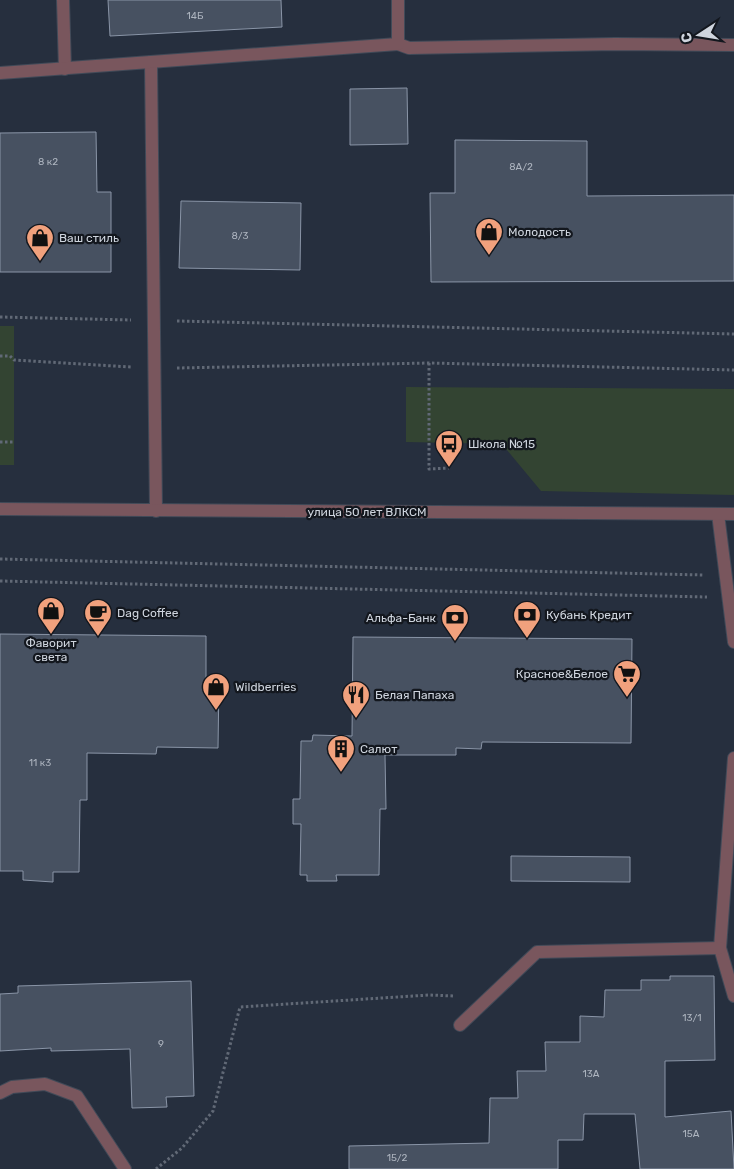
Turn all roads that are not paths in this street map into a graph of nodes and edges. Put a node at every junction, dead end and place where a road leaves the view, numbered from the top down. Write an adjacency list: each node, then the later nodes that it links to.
1 (63, 0): 6 (street)
2 (398, 0): 3 (street)
3 (398, 44): 4 (street); 5 (street)
4 (734, 45)
5 (152, 62): 6 (street); 9 (street)
6 (65, 69): 7 (street)
7 (0, 73)
8 (0, 509): 9 (street, улица 50 лет ВЛКСМ)
9 (156, 511): 10 (street, улица 50 лет ВЛКСМ)
10 (718, 514): 11 (street, улица 50 лет ВЛКСМ); 12 (street)
11 (734, 514)
12 (734, 642)
13 (734, 758): 14 (street)
14 (720, 948): 15 (street); 16 (street)
15 (734, 996)
16 (460, 1025)
17 (0, 1093): 18 (street)
18 (125, 1169)

